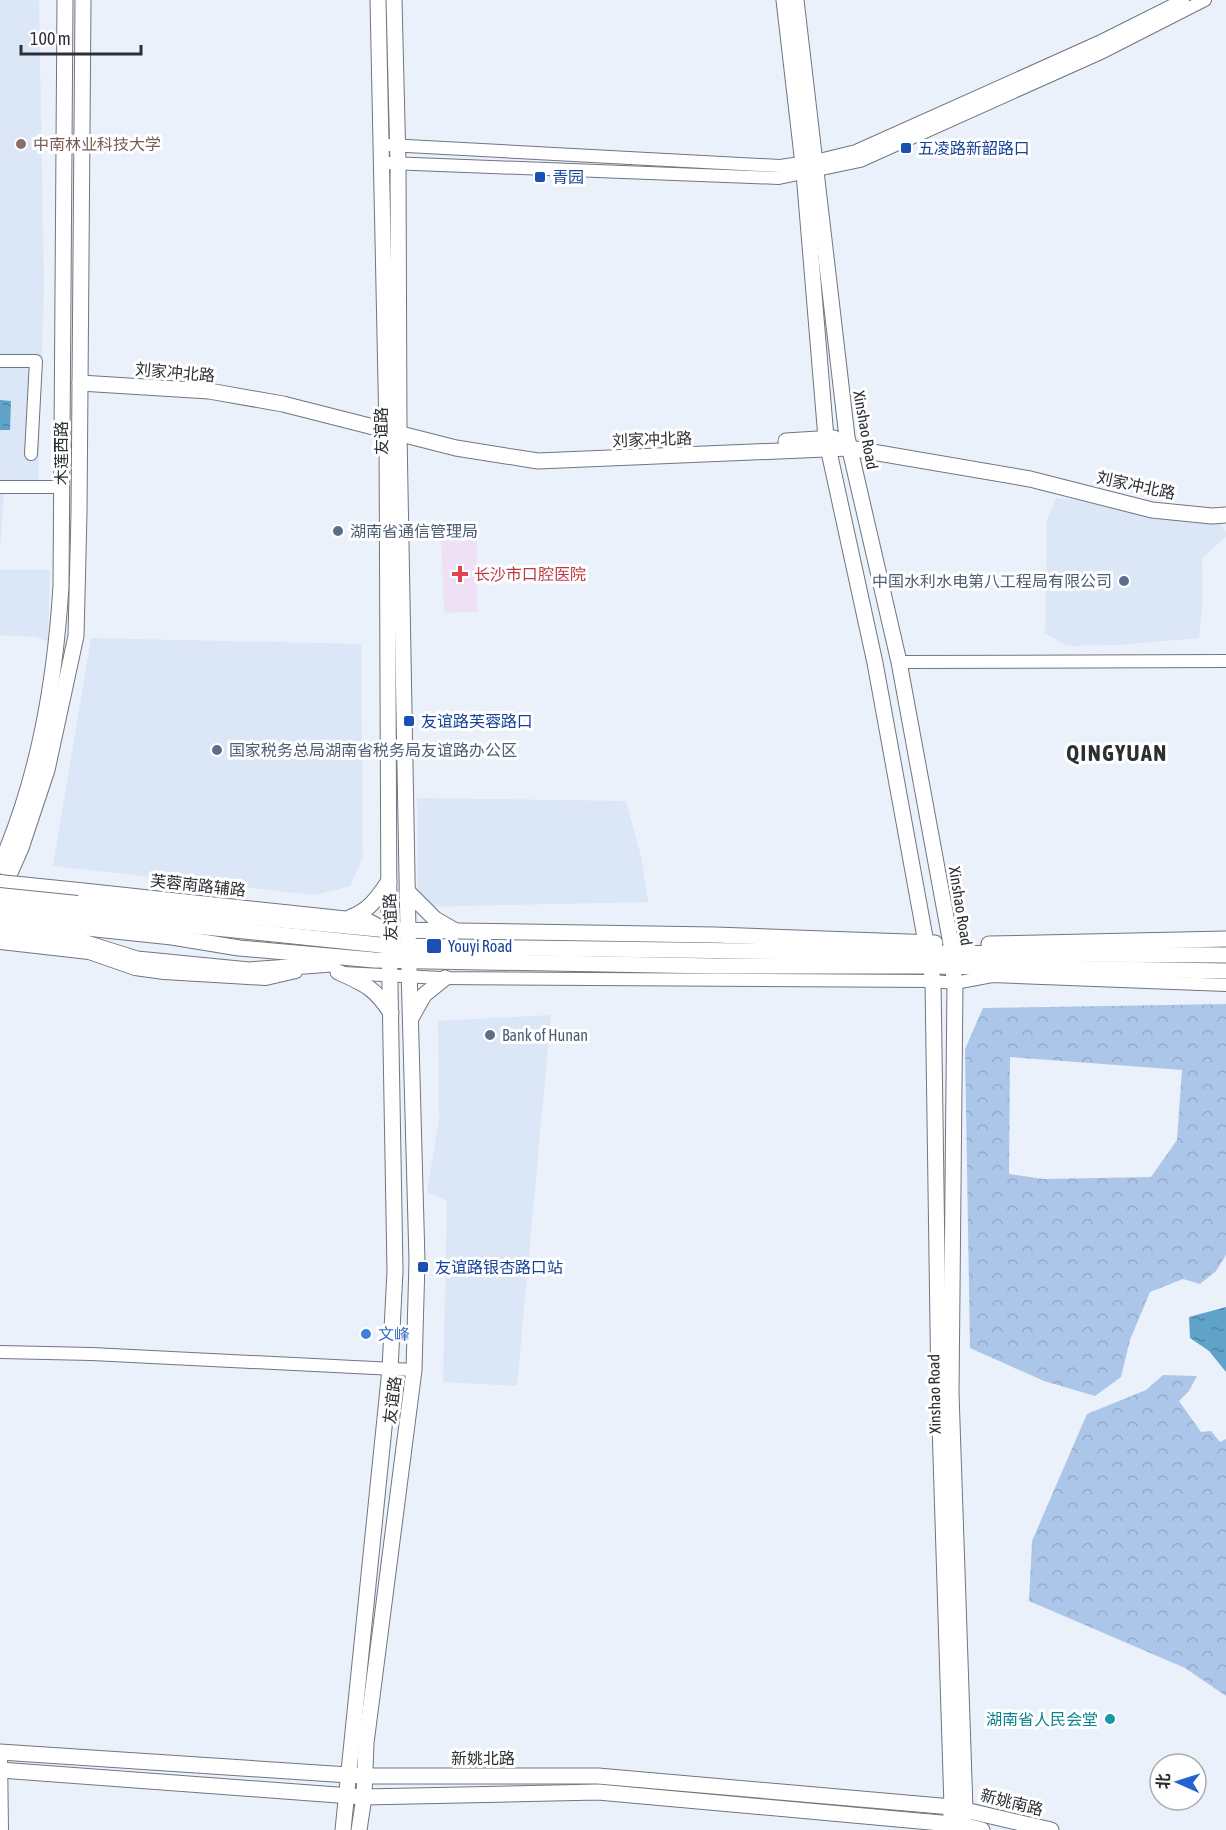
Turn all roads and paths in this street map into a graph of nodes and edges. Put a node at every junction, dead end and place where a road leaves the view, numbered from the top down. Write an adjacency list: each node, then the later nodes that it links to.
1 (65, 0): 22 (main road, 木莲西路)
2 (83, 0): 16 (main road, 木莲西路)
3 (378, 0): 10 (main road, 友谊路)
4 (394, 0): 11 (main road, 友谊路)
5 (784, 0): 14 (main road, Xinshao Road)
6 (796, 0): 14 (main road, Xinshao Road)
7 (1183, 0): 9 (street)
8 (1205, 0): 9 (street)
9 (1161, 11): 14 (street)
10 (380, 145): 11 (street); 12 (main road, 友谊路)
11 (398, 146): 13 (main road, 友谊路); 14 (street)
12 (381, 163): 13 (street); 17 (main road, 友谊路)
13 (398, 164): 14 (street); 17 (main road, 友谊路)
14 (809, 167): 18 (main road, Xinshao Road); 19 (main road, Xinshao Road)
15 (0, 361): 20 (street)
16 (80, 381): 17 (main road, 刘家冲北路); 31 (main road, 木莲西路)
17 (393, 429): 19 (main road, 刘家冲北路); 29 (main road, 友谊路); 30 (main road, 友谊路)
18 (848, 442): 19 (main road, 刘家冲北路); 23 (main road, 刘家冲北路); 24 (main road, 刘家冲北路); 25 (main road, Xinshao Road)
19 (827, 443): 49 (main road, Xinshao Road)
20 (31, 454)
21 (0, 487): 22 (street)
22 (62, 487): 27 (main road, 木莲西路)
23 (1226, 506)
24 (1226, 515)
25 (899, 662): 26 (street); 50 (main road, Xinshao Road)
26 (1226, 662)
27 (0, 866)
28 (0, 881): 33 (street, 芙蓉南路辅路, bridge)
29 (389, 881): 34 (main road); 38 (main road, 友谊路)
30 (407, 891): 39 (main road, 友谊路); 40 (main road)
31 (0, 895): 37 (main road)
32 (0, 906): 36 (main road)
33 (332, 915): 34 (street, 芙蓉南路辅路); 37 (main road)
34 (351, 917): 38 (street, 芙蓉南路辅路)
35 (0, 919): 36 (main road)
36 (76, 920): 42 (main road); 48 (main road)
37 (316, 924): 38 (main road); 42 (main road)
38 (389, 930): 39 (main road); 45 (main road, 友谊路)
39 (408, 930): 40 (main road); 46 (main road, 友谊路)
40 (456, 931): 49 (main road)
41 (0, 932): 52 (main road)
42 (295, 936): 45 (main road)
43 (1226, 939): 50 (main road)
44 (0, 943): 51 (street)
45 (390, 953): 46 (main road); 48 (main road); 55 (main road, 友谊路)
46 (409, 953): 49 (main road); 56 (main road, 友谊路)
47 (1226, 955): 50 (main road)
48 (374, 960): 52 (main road)
49 (929, 960): 50 (main road); 50 (street); 57 (street); 70 (main road, Xinshao Road)
50 (952, 962): 53 (main road); 58 (street); 70 (main road, Xinshao Road)
51 (305, 969): 52 (main road); 54 (street)
52 (267, 970)
53 (1226, 971)
54 (338, 972): 55 (street); 59 (main road)
55 (391, 976): 56 (street); 59 (main road, 友谊路)
56 (410, 977): 57 (street); 60 (main road, 友谊路)
57 (445, 978): 60 (main road)
58 (1226, 985)
59 (392, 1014): 62 (main road, 友谊路)
60 (411, 1018): 63 (main road, 友谊路)
61 (0, 1352): 62 (street)
62 (390, 1369): 63 (street); 66 (main road, 友谊路)
63 (414, 1370): 67 (main road, 友谊路)
64 (0, 1752): 65 (street); 66 (main road, 新姚北路)
65 (1, 1771): 68 (main road); 72 (street)
66 (348, 1775): 67 (main road, 新姚北路); 68 (main road, 友谊路)
67 (364, 1776): 69 (main road, 友谊路); 70 (main road, 新姚北路)
68 (348, 1796): 69 (main road); 73 (main road, 友谊路)
69 (364, 1797): 71 (main road); 74 (main road, 友谊路)
70 (958, 1808): 71 (main road, Xinshao Road); 76 (main road, 新姚南路)
71 (956, 1828): 75 (main road)
72 (2, 1830)
73 (344, 1830)
74 (359, 1830)
75 (982, 1830)
76 (1051, 1830)

